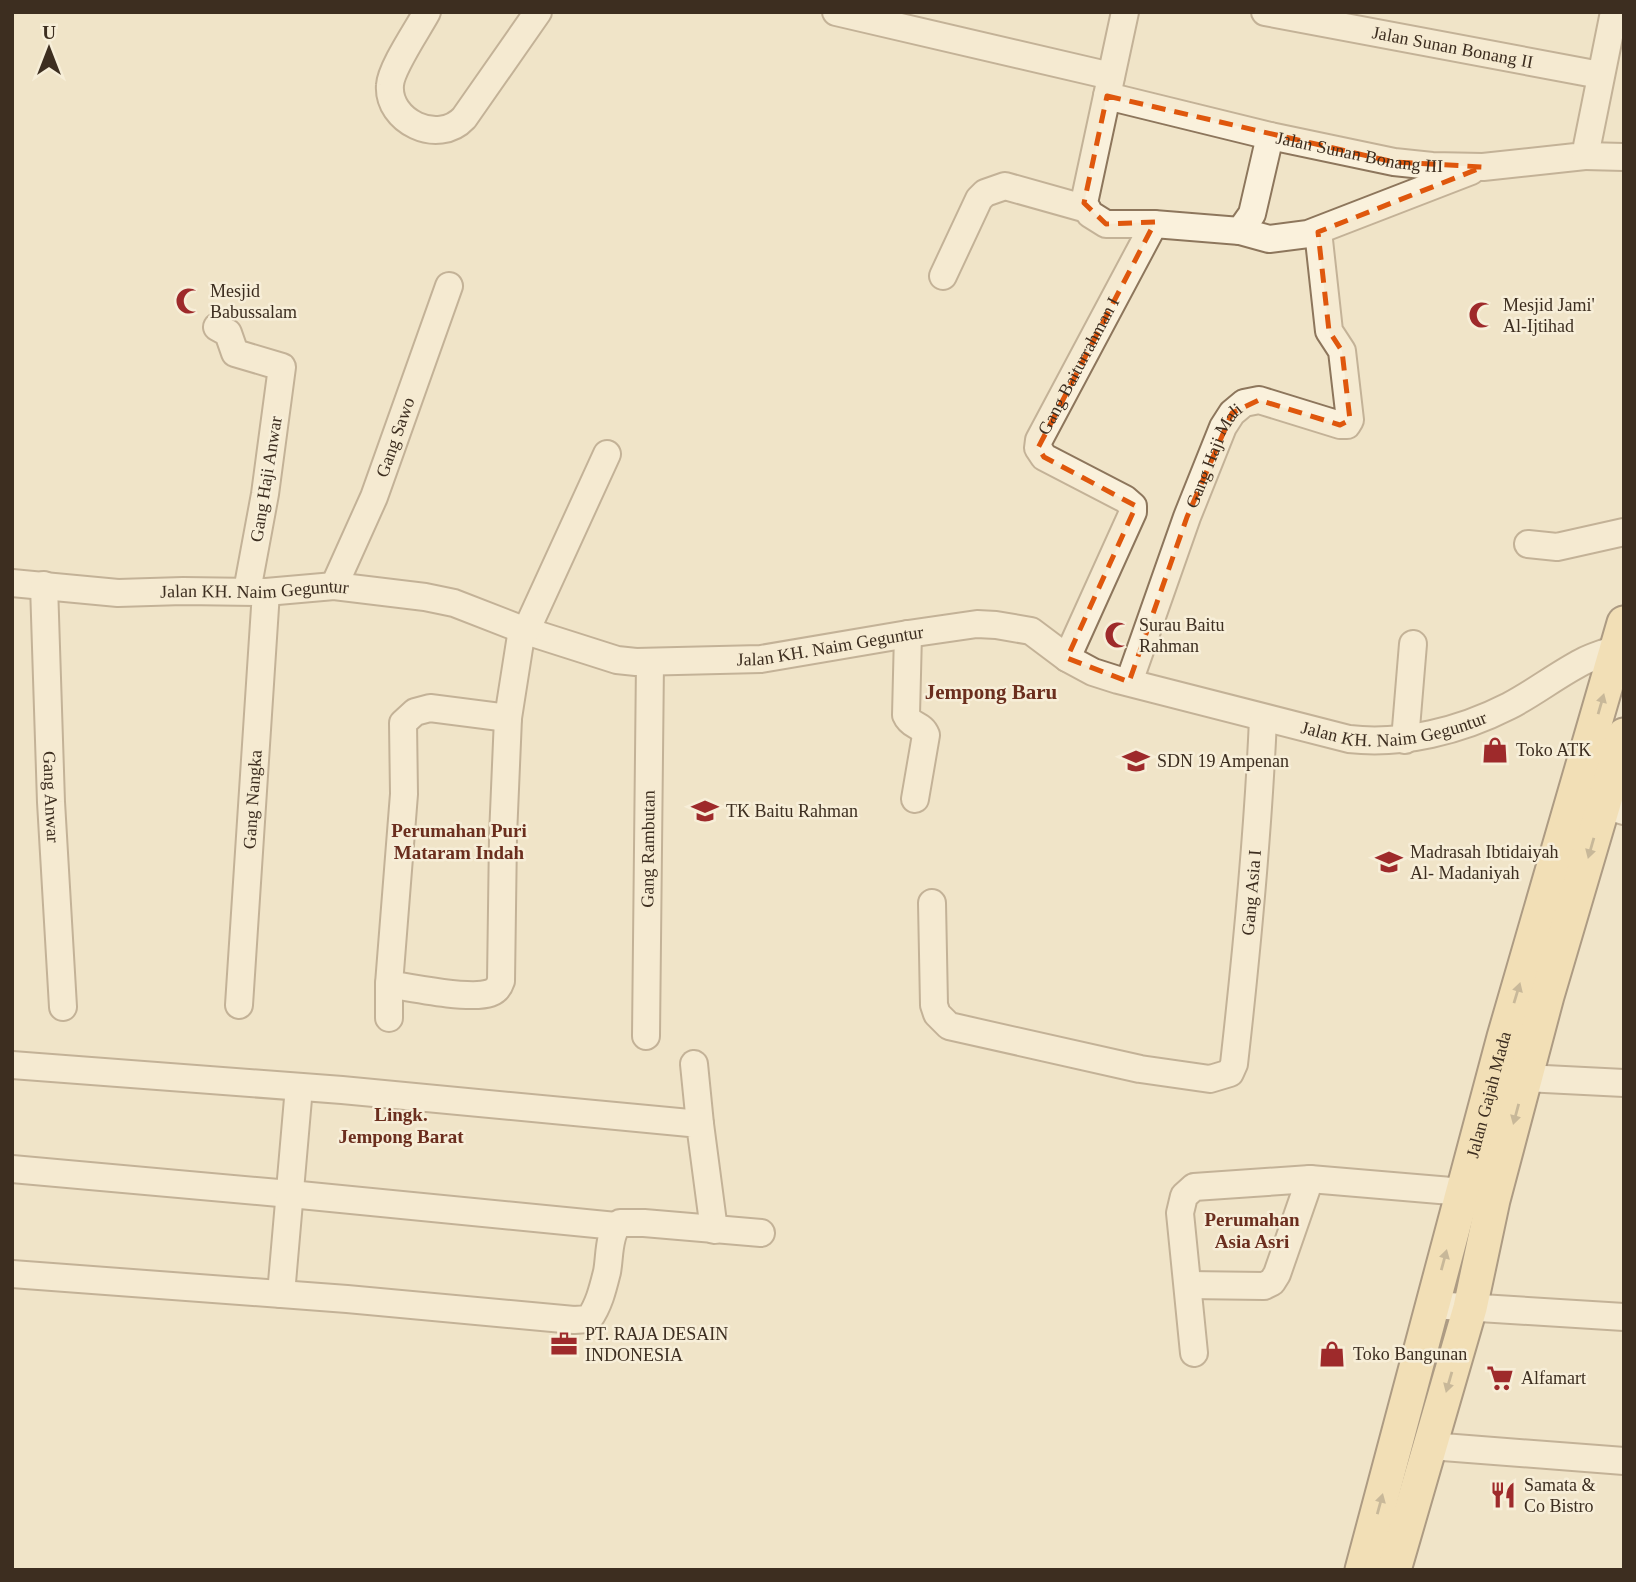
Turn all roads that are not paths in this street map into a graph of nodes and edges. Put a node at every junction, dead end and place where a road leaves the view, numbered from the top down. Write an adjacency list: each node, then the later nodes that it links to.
1 (427, 12): 2 (street)
2 (538, 12)
3 (836, 12): 8 (street, Jalan Sunan Bonang III)
4 (1125, 12): 8 (street)
5 (1265, 12): 7 (street, Jalan Sunan Bonang II)
6 (1614, 12): 7 (street)
7 (1601, 75): 10 (street)
8 (1109, 86): 9 (street, Jalan Sunan Bonang III); 13 (street)
9 (1270, 136): 12 (street, Jalan Sunan Bonang III); 15 (street)
10 (1585, 156): 11 (street, Jalan Sunan Bonang III); 12 (street, Jalan Sunan Bonang III)
11 (1624, 157)
12 (1483, 167): 16 (street)
13 (1087, 198): 14 (street); 17 (street)
14 (1154, 224): 15 (street); 31 (street, Gang Baiturrahman I)
15 (1240, 231): 16 (street)
16 (1318, 231): 33 (street, Gang Haji Mali)
17 (943, 276)
18 (449, 286): 25 (street, Gang Sawo)
19 (217, 327): 26 (street, Gang Haji Anwar)
20 (607, 454): 27 (street)
21 (1624, 532): 22 (street)
22 (1528, 544)
23 (12, 583): 24 (street, Jalan KH. Naim Geguntur)
24 (44, 585): 26 (street, Jalan KH. Naim Geguntur); 44 (street, Gang Anwar)
25 (334, 586): 26 (street, Jalan KH. Naim Geguntur); 27 (street, Jalan KH. Naim Geguntur)
26 (256, 591): 43 (street, Gang Nangka)
27 (524, 630): 32 (street, Jalan KH. Naim Geguntur); 34 (street)
28 (908, 634): 31 (street, Jalan KH. Naim Geguntur); 32 (street, Jalan KH. Naim Geguntur); 39 (street)
29 (1620, 636): 37 (street, Jalan KH. Naim Geguntur); 38 (main road, Jalan Gajah Mada, one-way to 29)
30 (1413, 644): 37 (street)
31 (1067, 658): 33 (street, Jalan KH. Naim Geguntur)
32 (650, 662): 46 (street, Gang Rambutan)
33 (1129, 682): 35 (street, Jalan KH. Naim Geguntur)
34 (508, 718): 42 (street); 42 (street)
35 (1264, 719): 37 (street, Jalan KH. Naim Geguntur); 41 (street, Gang Asia I)
36 (1624, 735): 38 (main road, Jalan Gajah Mada)
37 (1405, 740)
38 (1599, 767): 40 (main road, Jalan Gajah Mada); 55 (main road, Jalan Gajah Mada, one-way to 38)
39 (915, 799)
40 (1614, 808): 49 (main road, Jalan Gajah Mada, one-way to 49)
41 (932, 903)
42 (389, 984): 45 (street)
43 (239, 1005)
44 (63, 1007)
45 (389, 1018)
46 (646, 1036)
47 (694, 1064): 52 (street)
48 (12, 1065): 51 (street)
49 (1525, 1078): 50 (street); 64 (main road, Jalan Gajah Mada, one-way to 64)
50 (1624, 1083)
51 (299, 1087): 52 (street); 56 (street)
52 (700, 1124): 58 (street)
53 (12, 1169): 56 (street)
54 (1310, 1179): 55 (street); 61 (street); 61 (street)
55 (1463, 1192): 63 (main road, Jalan Gajah Mada, one-way to 55)
56 (290, 1194): 57 (street); 62 (street)
57 (616, 1226): 58 (street); 62 (street)
58 (714, 1230): 59 (street)
59 (761, 1233)
60 (12, 1274): 62 (street)
61 (1188, 1286): 66 (street)
62 (281, 1294)
63 (1432, 1305): 64 (street); 69 (main road, Jalan Gajah Mada, one-way to 63)
64 (1470, 1308): 65 (street); 67 (main road, Jalan Gajah Mada, one-way to 67)
65 (1624, 1317)
66 (1194, 1353)
67 (1430, 1446): 68 (street); 70 (main road, Jalan Gajah Mada)
68 (1624, 1461)
69 (1362, 1570)
70 (1394, 1570)

